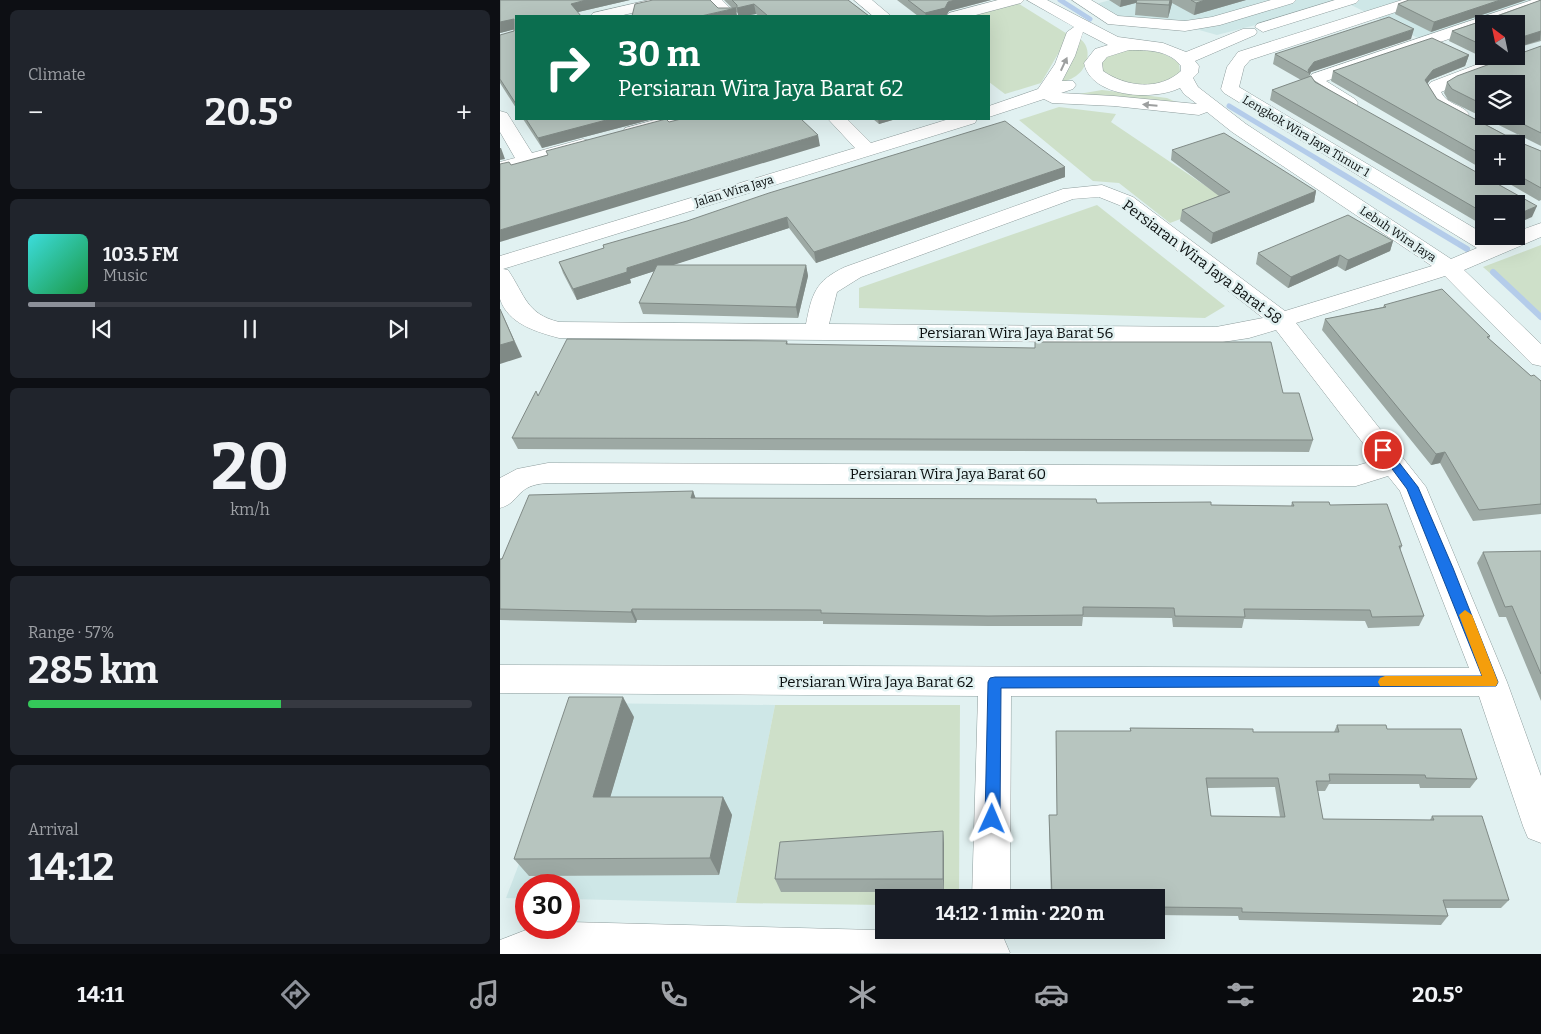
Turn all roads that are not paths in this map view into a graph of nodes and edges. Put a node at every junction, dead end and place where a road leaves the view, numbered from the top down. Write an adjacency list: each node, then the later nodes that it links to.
1 (670, 0): 12 (street)
2 (713, 0): 14 (street)
3 (862, 0): 15 (street)
4 (1016, 0): 16 (street)
5 (1035, 0): 13 (street)
6 (1112, 0): 11 (street)
7 (1288, 0): 11 (street)
8 (1351, 0): 21 (street)
9 (1418, 0): 48 (street, Lengkok Wira Jaya Timur 1)
10 (1541, 1): 20 (street)
11 (1085, 3)
12 (593, 13)
13 (1056, 13): 18 (street); 19 (street)
14 (729, 15)
15 (882, 15)
16 (959, 15)
17 (1411, 31): 20 (street)
18 (1075, 32): 28 (street); 35 (street, one-way to 18)
19 (1094, 32): 21 (street); 22 (street)
20 (1429, 40): 25 (street); 38 (street)
21 (1210, 44): 23 (street); 29 (street); 36 (street)
22 (1129, 45): 23 (street); 28 (street)
23 (1169, 50): 29 (street)
24 (1533, 50): 26 (street)
25 (1453, 52)
26 (1525, 53)
27 (1469, 59): 31 (street)
28 (1097, 60): 33 (street); 35 (street)
29 (1186, 60): 32 (street)
30 (1491, 65): 31 (street)
31 (1485, 67): 43 (street)
32 (1184, 79): 34 (street); 36 (street, Lebuh Wira Jaya)
33 (1122, 87): 34 (street); 35 (street)
34 (1150, 89): 36 (street, Lebuh Wira Jaya)
35 (1048, 95): 36 (street, one-way to 35); 37 (street)
36 (1204, 108): 50 (street, Lebuh Wira Jaya)
37 (990, 112)
38 (1368, 114)
39 (500, 117): 45 (street)
40 (674, 120): 45 (street)
41 (838, 120): 44 (street)
42 (965, 120): 44 (street, Jalan Wira Jaya)
43 (1474, 122)
44 (868, 150): 49 (street, Jalan Wira Jaya)
45 (527, 160): 46 (street)
46 (500, 168)
47 (1541, 229): 48 (street, Persiaran Wira Jaya Barat 56)
48 (1493, 249): 50 (street, Persiaran Wira Jaya Barat 56)
49 (500, 263)
50 (1449, 268): 52 (street, Persiaran Wira Jaya Barat 56); 54 (street, Lebuh Wira Jaya)
51 (500, 275): 53 (street, Persiaran Wira Jaya Barat 56)
52 (1281, 320): 53 (street, Persiaran Wira Jaya Barat 56); 53 (street, Persiaran Wira Jaya Barat 58); 55 (street, Persiaran Wira Jaya Barat 58)
53 (816, 332)
54 (1541, 358)
55 (1394, 464): 56 (street, Persiaran Wira Jaya Barat 60); 59 (street, Persiaran Wira Jaya Barat 58)
56 (502, 494)
57 (500, 679): 58 (street, Persiaran Wira Jaya Barat 62)
58 (995, 682): 59 (street, Persiaran Wira Jaya Barat 62); 61 (street)
59 (1491, 682): 60 (street, Persiaran Wira Jaya Barat 58)
60 (1541, 826)
61 (991, 889)
62 (990, 946): 63 (street)
63 (514, 954)

